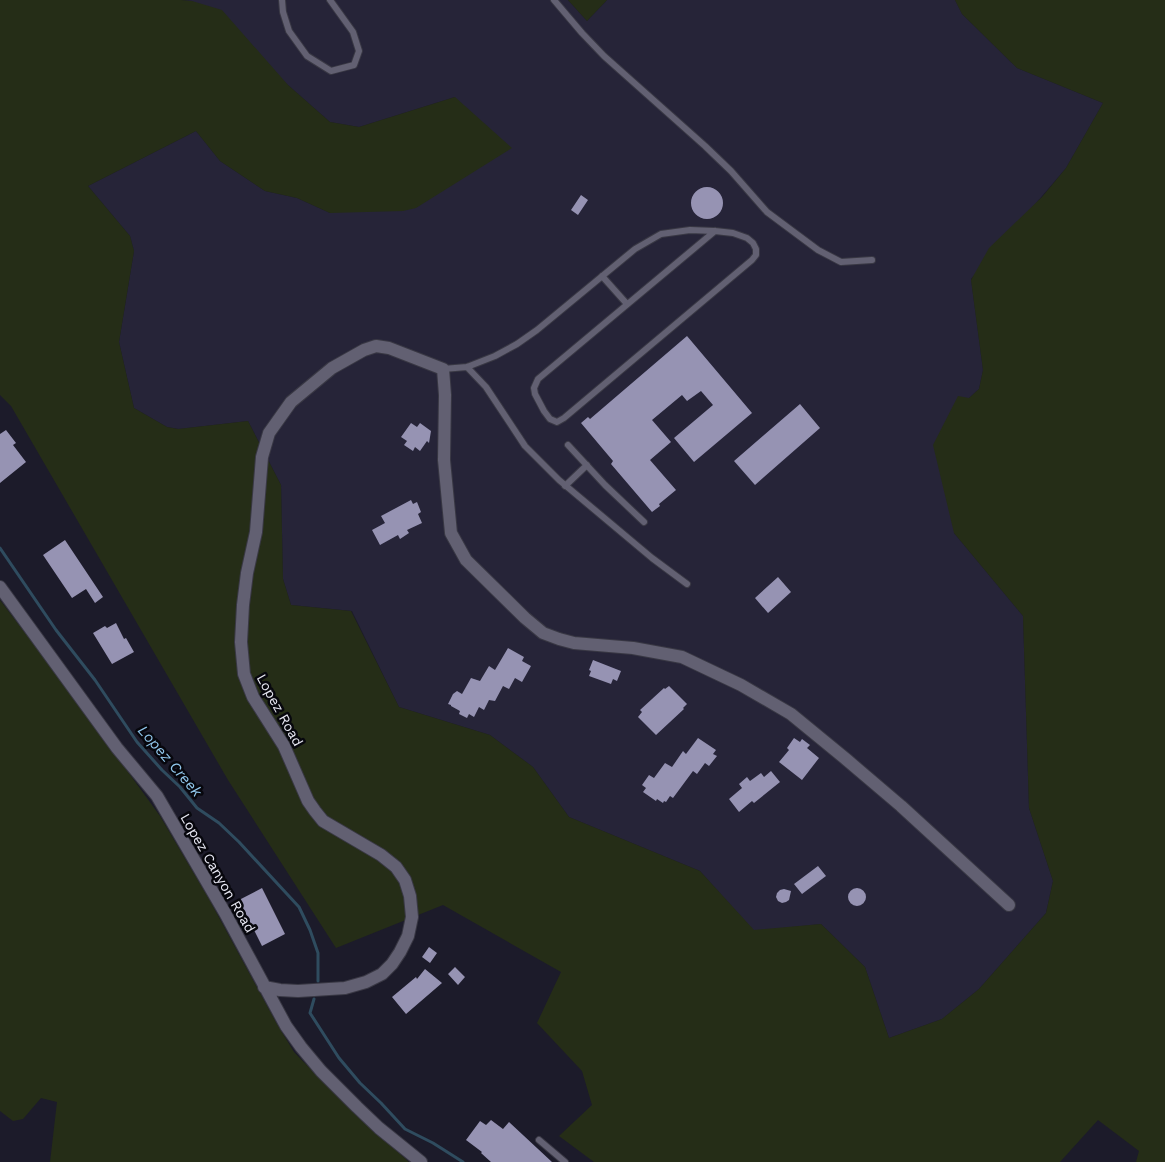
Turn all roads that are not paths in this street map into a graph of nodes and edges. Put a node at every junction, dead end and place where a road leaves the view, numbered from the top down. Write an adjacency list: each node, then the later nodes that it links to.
1 (282, 0): 2 (lane)
2 (330, 0)
3 (554, 0): 5 (lane)
4 (715, 230): 6 (lane); 7 (lane); 7 (lane)
5 (872, 260)
6 (602, 276): 7 (lane); 8 (lane)
7 (627, 304)
8 (467, 367): 9 (lane); 12 (lane)
9 (443, 369): 16 (street); 17 (street, Lopez Road)
10 (568, 445): 11 (lane)
11 (587, 465): 12 (lane); 13 (lane)
12 (565, 486): 14 (lane)
13 (644, 522)
14 (687, 584)
15 (0, 587): 17 (street, Lopez Canyon Road)
16 (1009, 905)
17 (264, 987): 19 (street, Lopez Canyon Road)
18 (539, 1140): 20 (lane)
19 (421, 1162)
20 (565, 1162)

